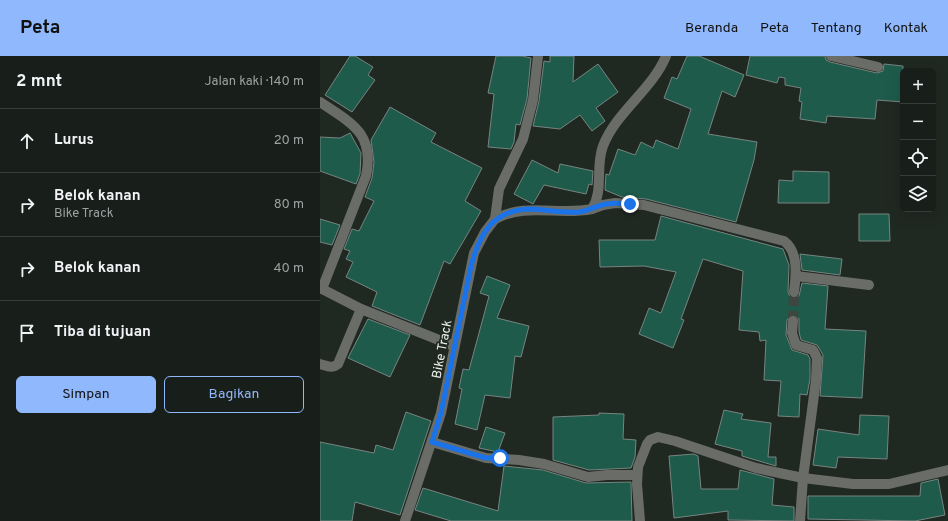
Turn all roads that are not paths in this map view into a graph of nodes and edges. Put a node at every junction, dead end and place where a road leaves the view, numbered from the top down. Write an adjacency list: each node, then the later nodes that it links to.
1 (538, 56): 7 (street)
2 (666, 56): 6 (street)
3 (831, 56): 4 (street)
4 (878, 67)
5 (320, 102): 10 (street)
6 (592, 209): 7 (street); 8 (street)
7 (495, 219): 14 (street, Bike Track)
8 (796, 276): 9 (street); 11 (street)
9 (869, 285)
10 (321, 288): 12 (street)
11 (794, 292)
12 (361, 309): 14 (street); 15 (street)
13 (793, 320): 19 (street)
14 (454, 346): 16 (street, Bike Track)
15 (320, 364)
16 (432, 442): 18 (street); 20 (street, Bike Track)
17 (948, 470): 19 (street)
18 (637, 475): 19 (street); 21 (street)
19 (803, 478): 22 (street)
20 (405, 521)
21 (640, 521)
22 (800, 521)

